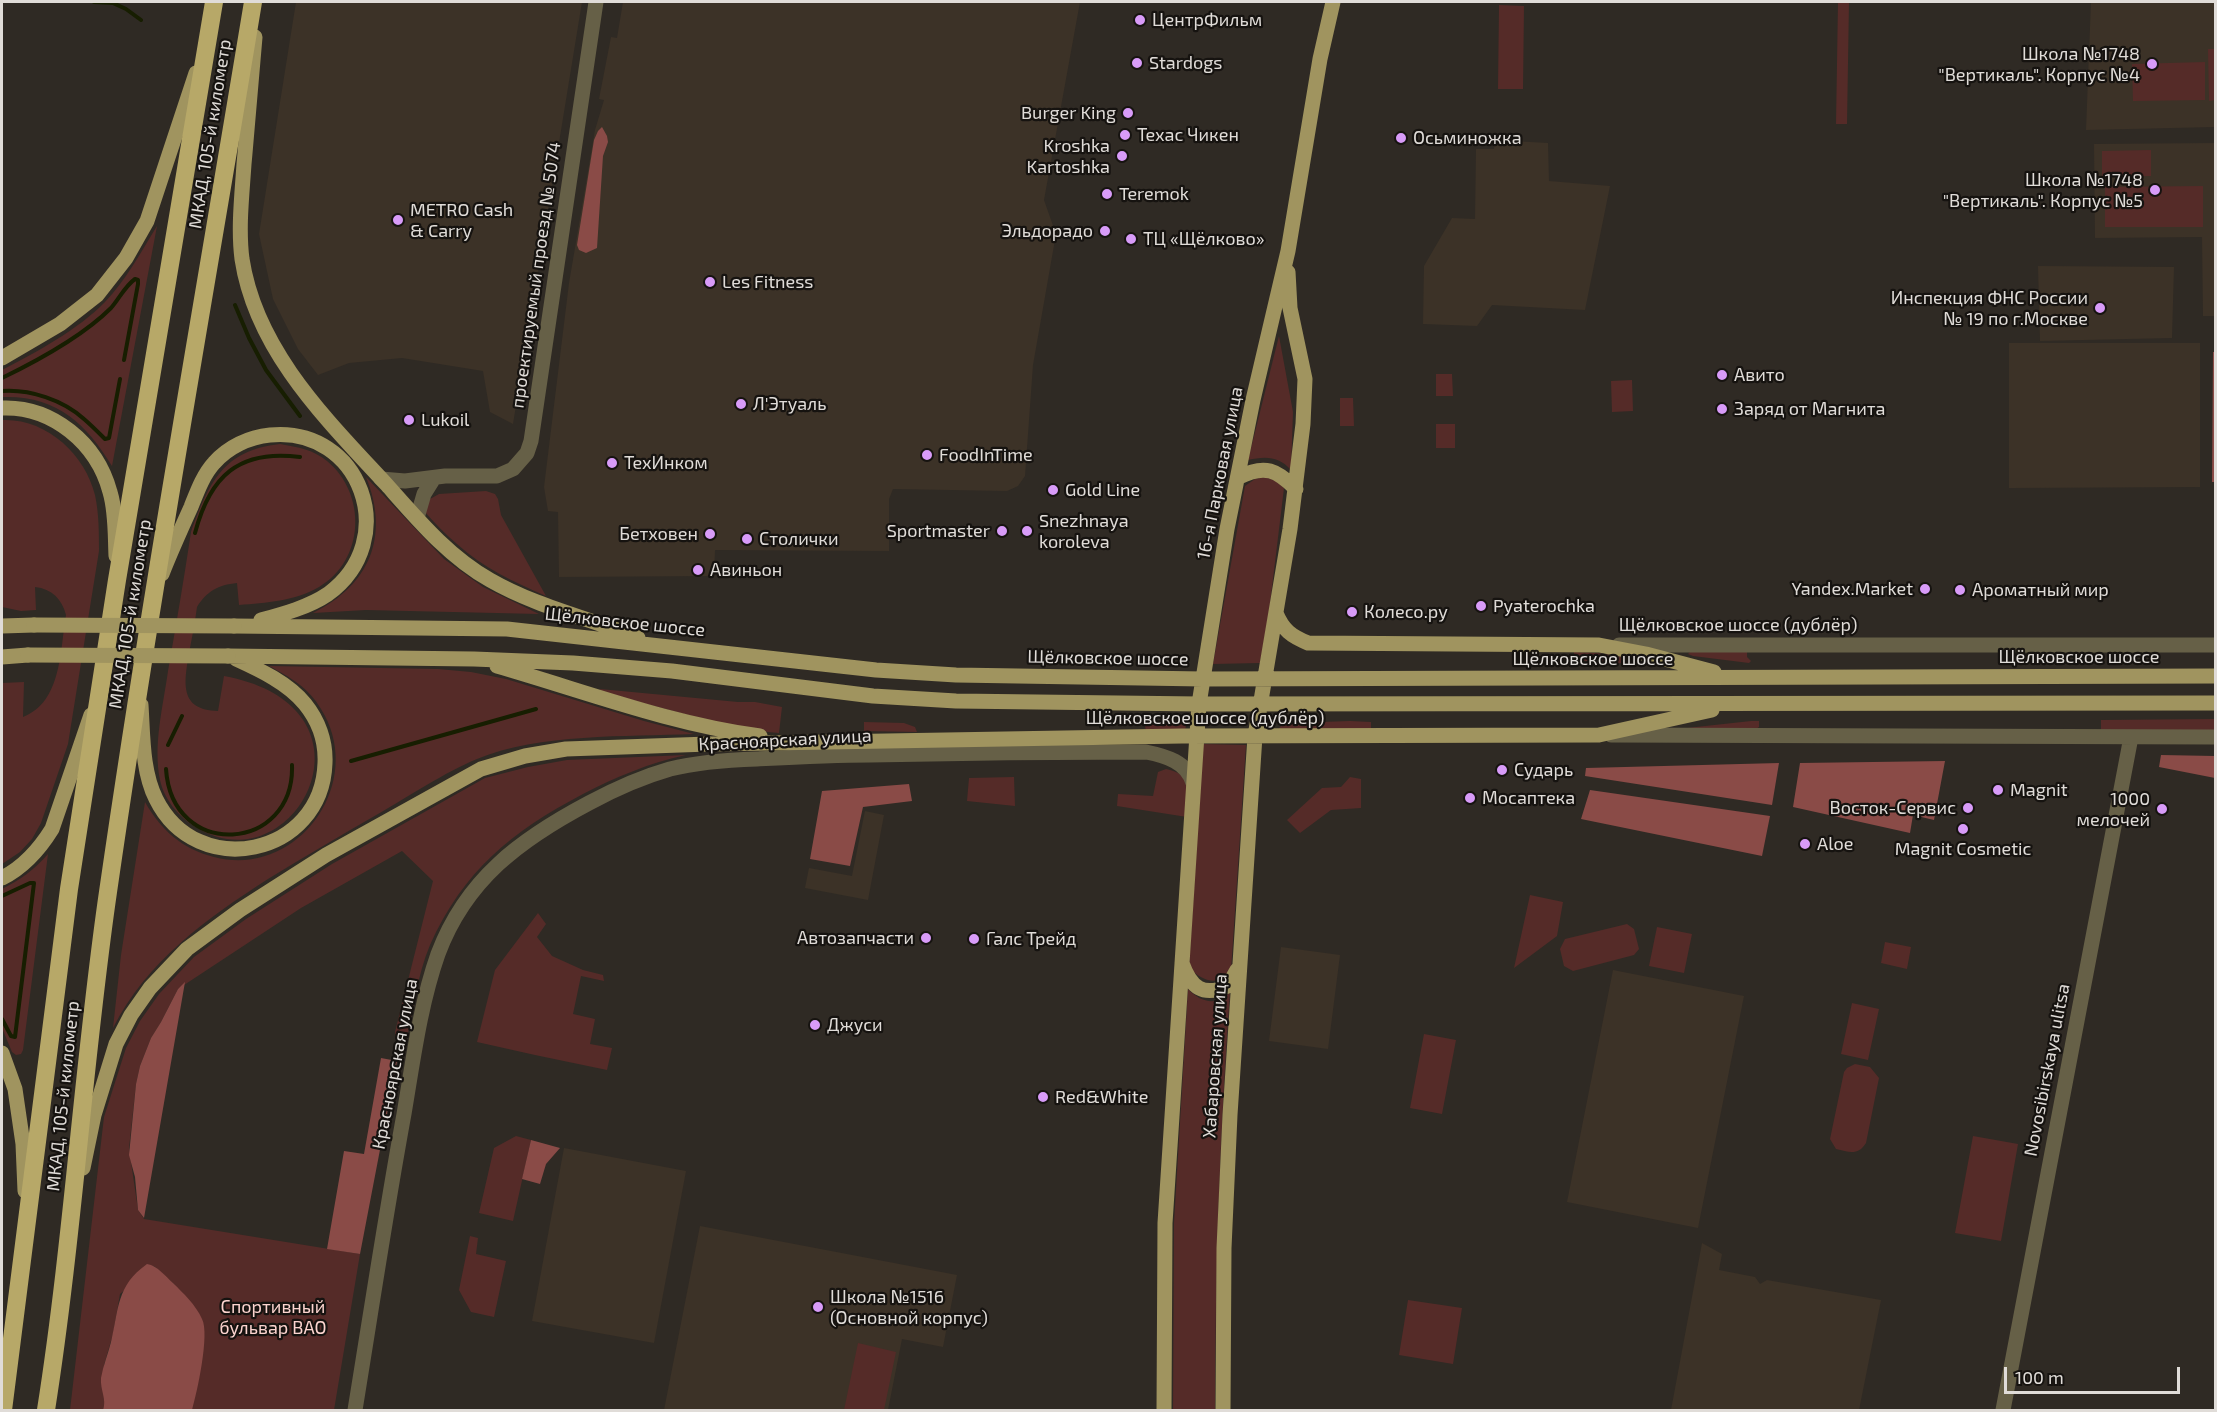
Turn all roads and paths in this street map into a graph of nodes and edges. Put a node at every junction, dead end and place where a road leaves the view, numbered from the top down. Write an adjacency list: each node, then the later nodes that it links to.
1 (214, 2): 5 (highway, МКАД, 105-й километр)
2 (255, 2): 11 (main road); 15 (highway, МКАД, 105-й километр)
3 (596, 2): 10 (street, проектируемый проезд № 5074)
4 (1334, 2): 6 (main road, 16-я Парковая улица)
5 (210, 27): 7 (main road); 14 (highway, МКАД, 105-й километр)
6 (1288, 251): 9 (main road, 16-я Парковая улица); 12 (main road, 16-я Парковая улица)
7 (2, 358)
8 (2, 408): 14 (main road)
9 (1239, 477): 12 (main road); 29 (main road, 16-я Парковая улица)
10 (434, 478): 11 (street, проектируемый проезд № 5074); 13 (street)
11 (381, 479): 13 (main road)
12 (1296, 489): 16 (main road, 16-я Парковая улица)
13 (417, 518): 21 (main road)
14 (117, 580): 31 (highway, МКАД, 105-й километр)
15 (156, 587): 20 (main road); 32 (highway, МКАД, 105-й километр)
16 (1276, 613): 22 (main road, Щёлковское шоссе (дублёр)); 30 (main road, 16-я Парковая улица)
17 (2, 621): 19 (main road)
18 (2, 626): 19 (main road, Щёлковское шоссе)
19 (26, 626): 20 (main road, Щёлковское шоссе, bridge)
20 (238, 626): 21 (main road, Щёлковское шоссе)
21 (652, 644): 29 (main road, Щёлковское шоссе)
22 (1599, 645): 23 (street, Щёлковское шоссе (дублёр)); 28 (main road)
23 (2216, 645)
24 (229, 656): 25 (main road, bridge); 26 (main road); 32 (main road)
25 (2, 657)
26 (474, 659): 36 (main road); 42 (main road)
27 (2216, 676): 28 (main road, Щёлковское шоссе)
28 (1741, 678): 30 (main road, Щёлковское шоссе)
29 (1203, 679): 30 (main road, Щёлковское шоссе); 36 (main road, 16-я Парковая улица)
30 (1265, 679): 34 (main road, 16-я Парковая улица)
31 (101, 684): 44 (main road); 48 (highway, МКАД, 105-й километр)
32 (139, 690): 49 (highway, МКАД, 105-й километр)
33 (2216, 703): 35 (main road)
34 (1260, 704): 35 (main road); 36 (main road); 39 (main road, Хабаровская улица)
35 (1740, 704): 37 (main road, Щёлковское шоссе (дублёр))
36 (1199, 705): 38 (main road)
37 (1599, 735): 39 (main road, Щёлковское шоссе (дублёр)); 40 (street, Щёлковское шоссе (дублёр))
38 (1197, 736): 39 (main road, Щёлковское шоссе (дублёр)); 42 (main road, Щёлковское шоссе (дублёр)); 43 (main road)
39 (1255, 736): 46 (main road, Хабаровская улица)
40 (2131, 737): 41 (street, Щёлковское шоссе (дублёр)); 55 (street, Novosibirskaya ulitsa)
41 (2216, 737)
42 (811, 742): 49 (main road)
43 (1193, 783): 45 (main road); 52 (street, Красноярская улица)
44 (2, 878)
45 (1181, 960): 46 (main road); 53 (main road)
46 (1240, 963): 54 (main road, Хабаровская улица)
47 (2, 1053): 48 (main road)
48 (27, 1228): 50 (highway, МКАД, 105-й километр)
49 (70, 1236): 51 (highway, МКАД, 105-й километр)
50 (3, 1410)
51 (46, 1410)
52 (355, 1410)
53 (1164, 1410)
54 (1223, 1410)
55 (2003, 1410)

